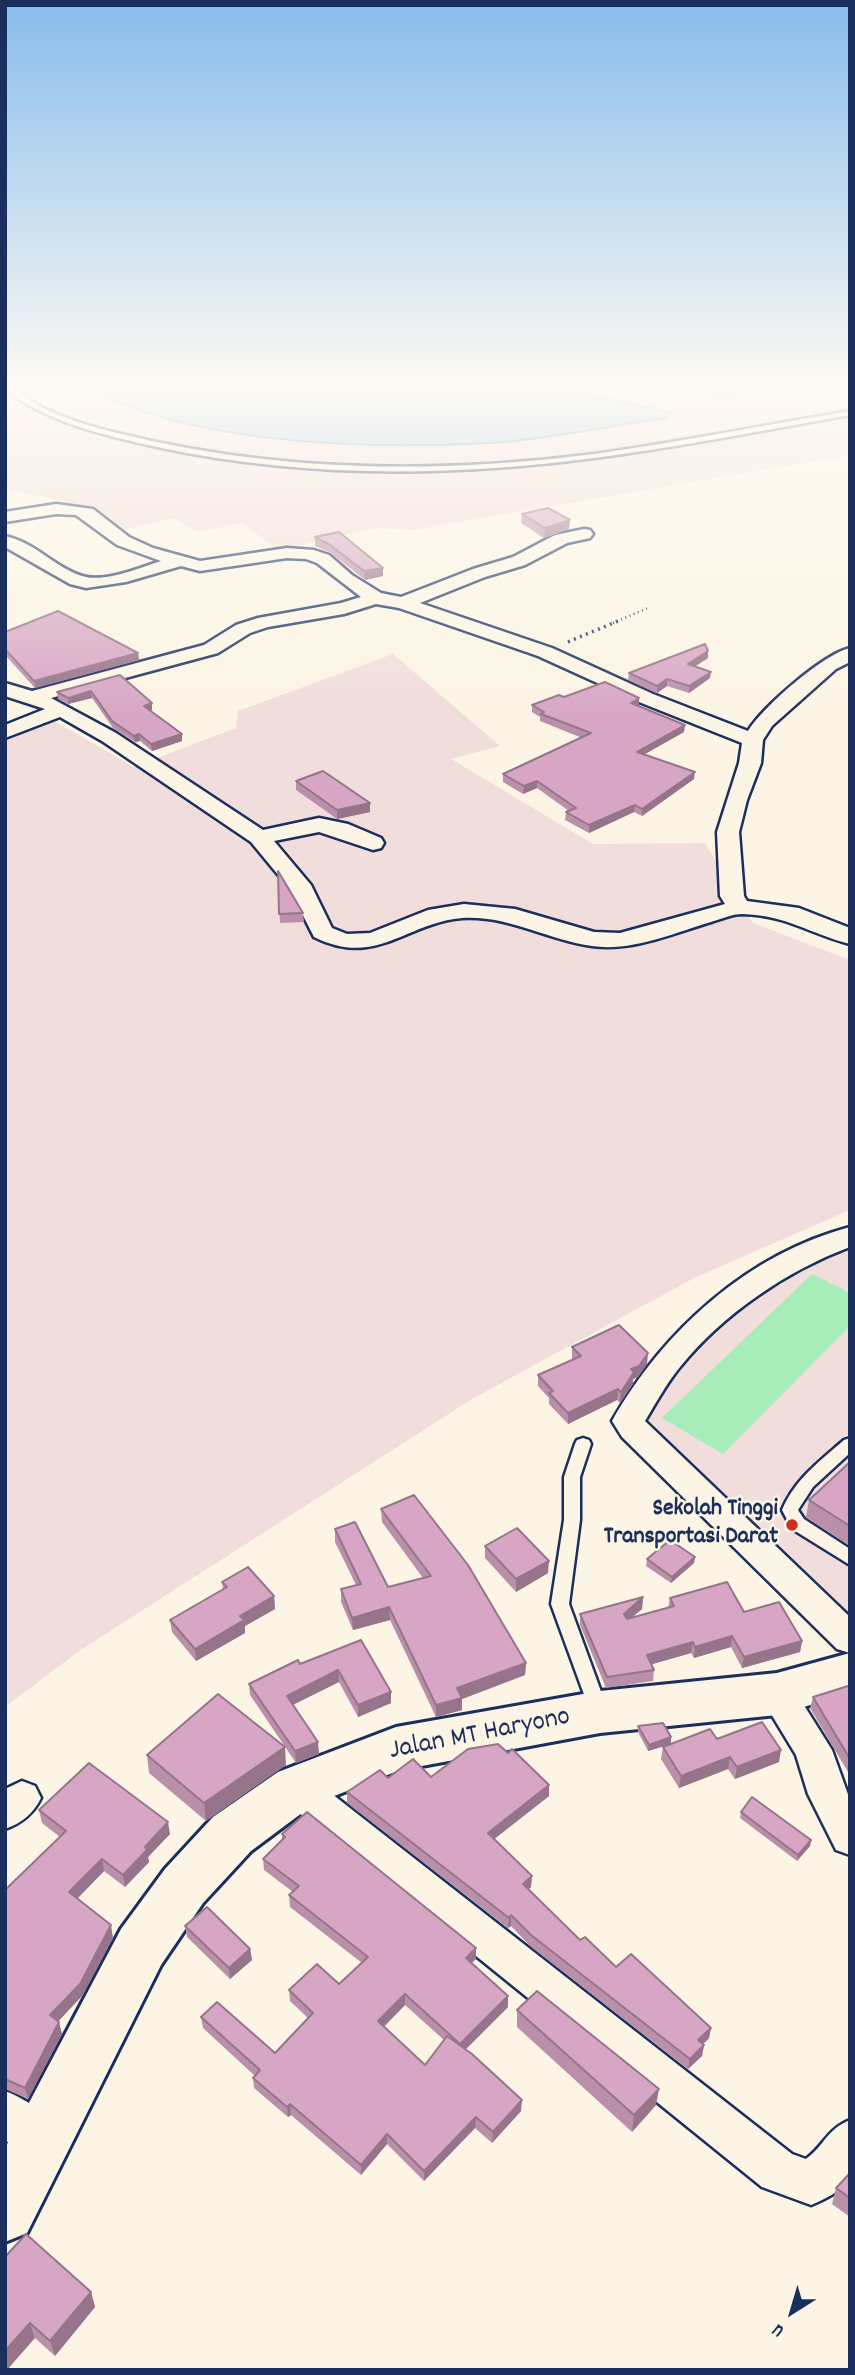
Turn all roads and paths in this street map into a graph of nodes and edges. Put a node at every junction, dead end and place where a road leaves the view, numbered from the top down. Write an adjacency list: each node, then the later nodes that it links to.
1 (5, 517): 4 (street)
2 (584, 534): 6 (street)
3 (5, 541): 4 (street)
4 (177, 562): 5 (street)
5 (375, 598): 6 (street); 11 (street)
6 (402, 603): 8 (street)
7 (650, 607): 8 (path)
8 (545, 652): 14 (street)
9 (850, 654): 14 (street)
10 (5, 689): 11 (street)
11 (35, 697): 12 (street)
12 (61, 710): 13 (street); 15 (street)
13 (5, 732)
14 (753, 740): 17 (street)
15 (259, 837): 16 (street); 17 (street)
16 (373, 843)
17 (739, 907): 18 (street)
18 (850, 937)
19 (850, 1236): 23 (street)
20 (583, 1444): 26 (lane)
21 (850, 1444): 22 (lane)
22 (850, 1558)
23 (850, 1639)
24 (850, 1673): 25 (main road, Jalan MT Haryono)
25 (777, 1694): 26 (main road, Jalan MT Haryono); 28 (street)
26 (600, 1712): 27 (main road, Jalan MT Haryono)
27 (296, 1788): 29 (main road, Jalan MT Haryono); 30 (street)
28 (850, 1838)
29 (24, 2127): 31 (main road, Jalan MT Haryono)
30 (850, 2143)
31 (5, 2211)

